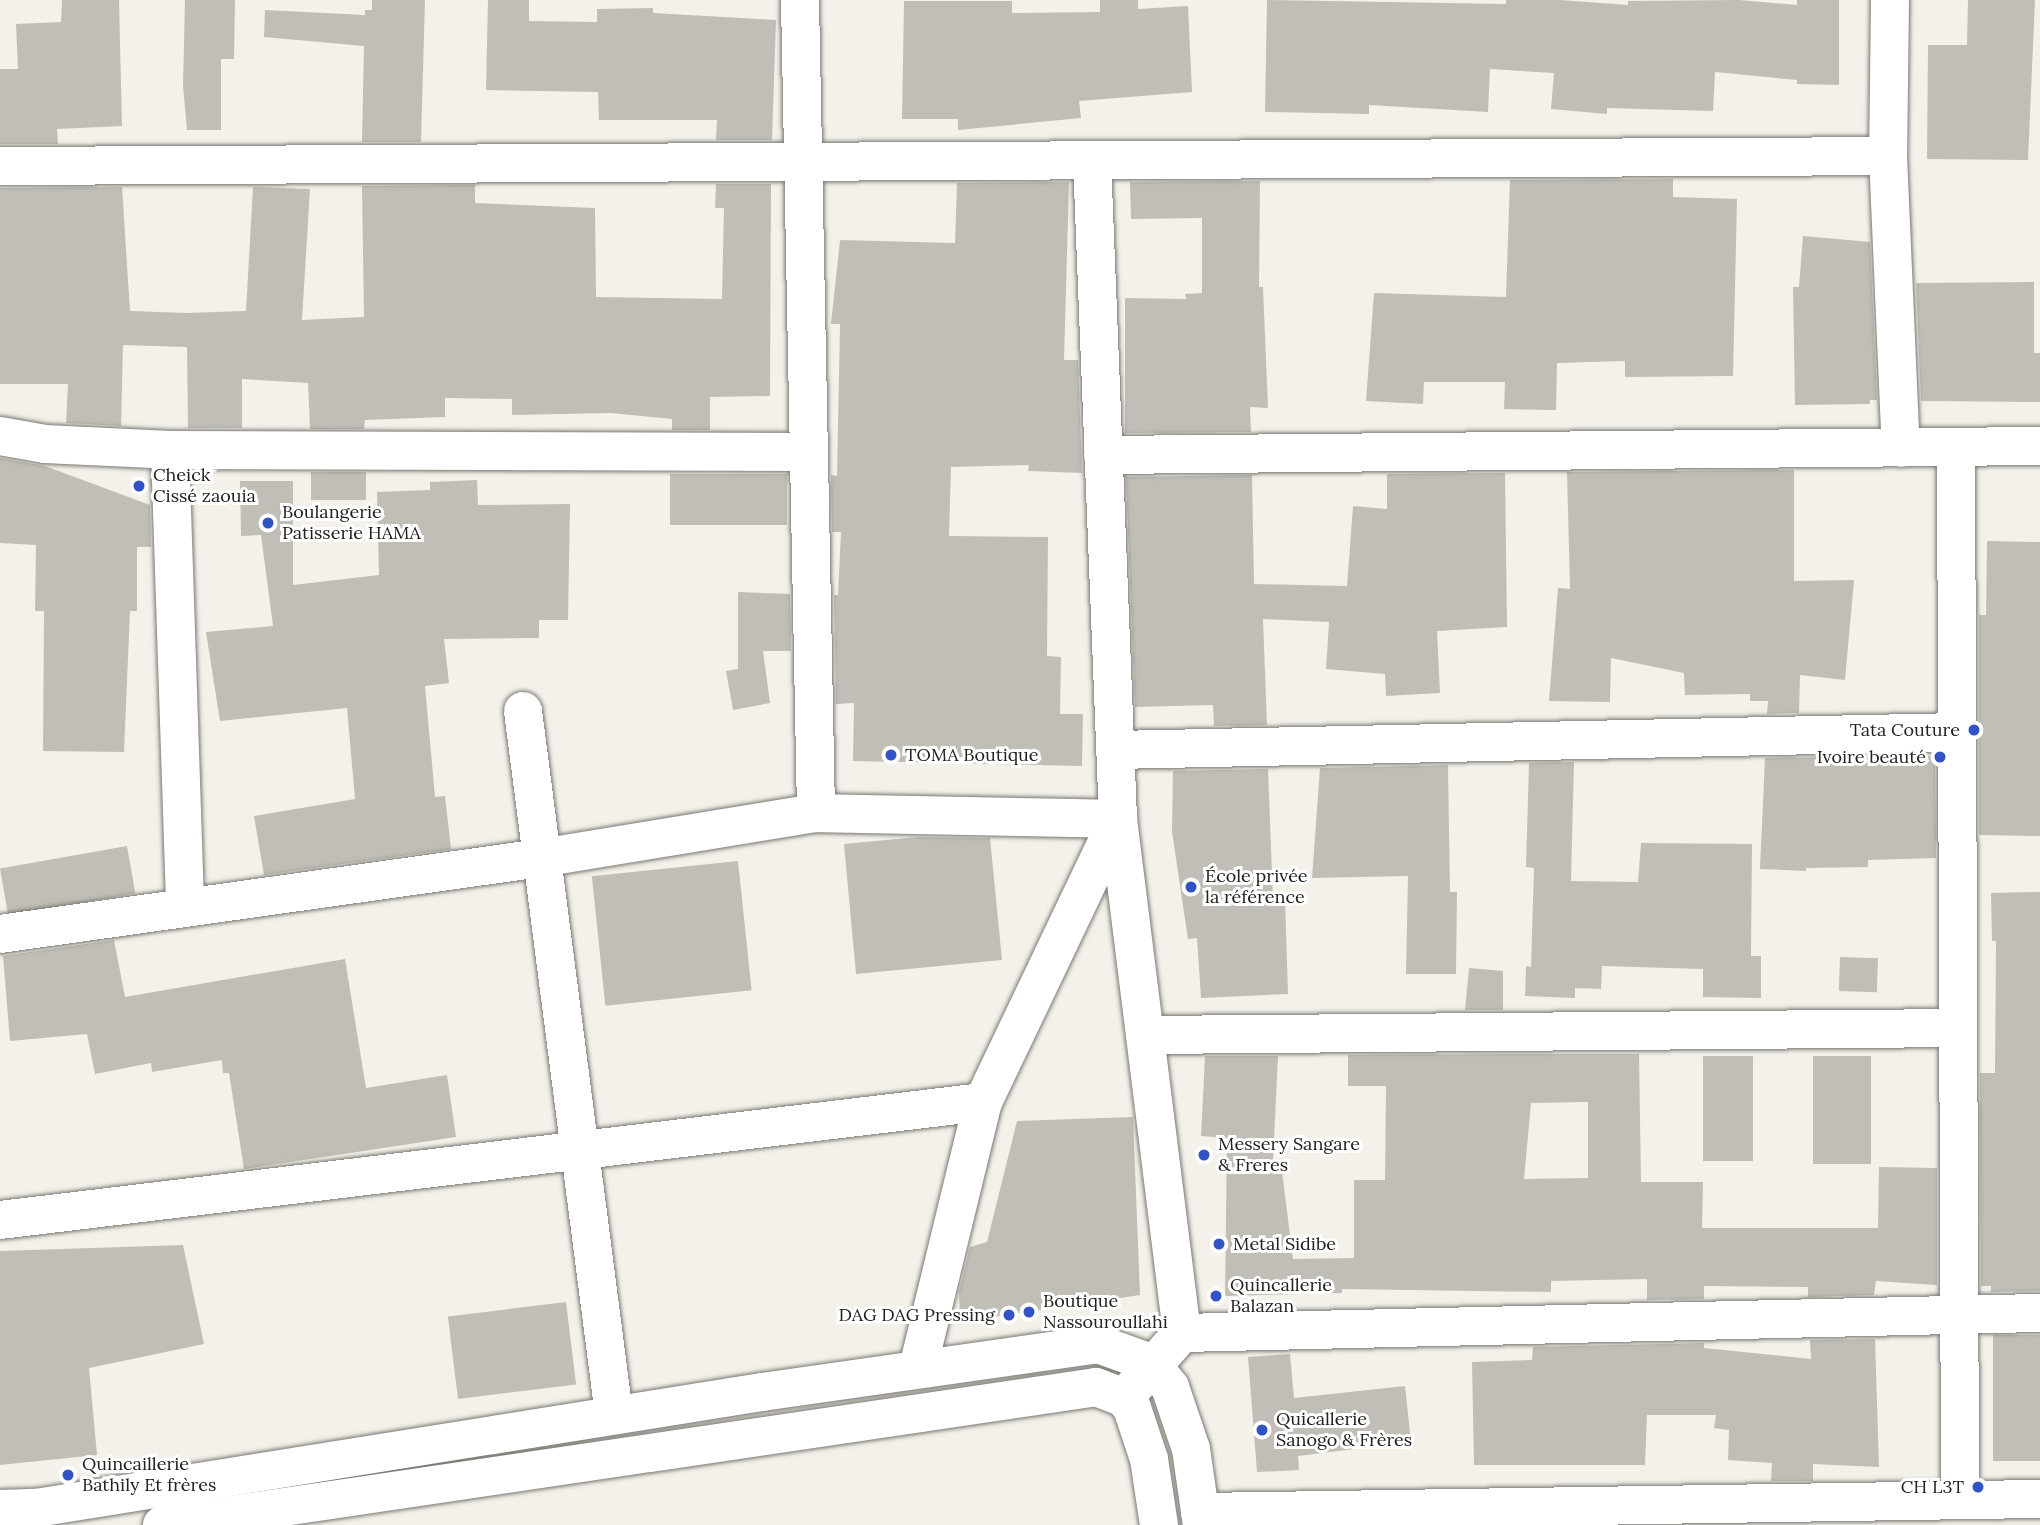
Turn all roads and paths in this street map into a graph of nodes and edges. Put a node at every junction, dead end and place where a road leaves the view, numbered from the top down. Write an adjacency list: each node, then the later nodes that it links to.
1 (800, 0): 5 (street)
2 (1890, 0): 3 (street)
3 (1888, 156): 4 (street); 10 (street)
4 (1092, 160): 5 (street); 13 (street)
5 (802, 162): 6 (street); 12 (street)
6 (0, 166)
7 (0, 436): 11 (street)
8 (2040, 446): 9 (street)
9 (1956, 447): 10 (street); 15 (street)
10 (1901, 448): 13 (street)
11 (170, 450): 12 (street); 20 (street)
12 (810, 452): 17 (street)
13 (1103, 455): 16 (street)
14 (523, 711): 19 (street)
15 (1957, 732): 16 (street); 22 (street)
16 (1115, 750): 18 (street)
17 (816, 813): 18 (street); 19 (street)
18 (1118, 819): 23 (street); 24 (street)
19 (541, 858): 20 (street); 25 (street)
20 (185, 907): 21 (street)
21 (0, 934)
22 (1958, 1028): 23 (street); 28 (street)
23 (1145, 1035): 29 (street)
24 (983, 1102): 25 (street); 31 (street)
25 (580, 1154): 26 (street); 33 (street)
26 (0, 1220)
27 (2040, 1313): 28 (street)
28 (1959, 1315): 29 (street); 35 (street)
29 (1182, 1333): 30 (street)
30 (1151, 1363): 31 (street); 32 (street); 37 (street)
31 (918, 1368): 33 (street)
32 (1124, 1398): 38 (street); 39 (street)
33 (614, 1415): 36 (street)
34 (2040, 1499): 35 (street)
35 (1960, 1500): 37 (street)
36 (0, 1509)
37 (1201, 1518)
38 (162, 1525)
39 (1159, 1525)

